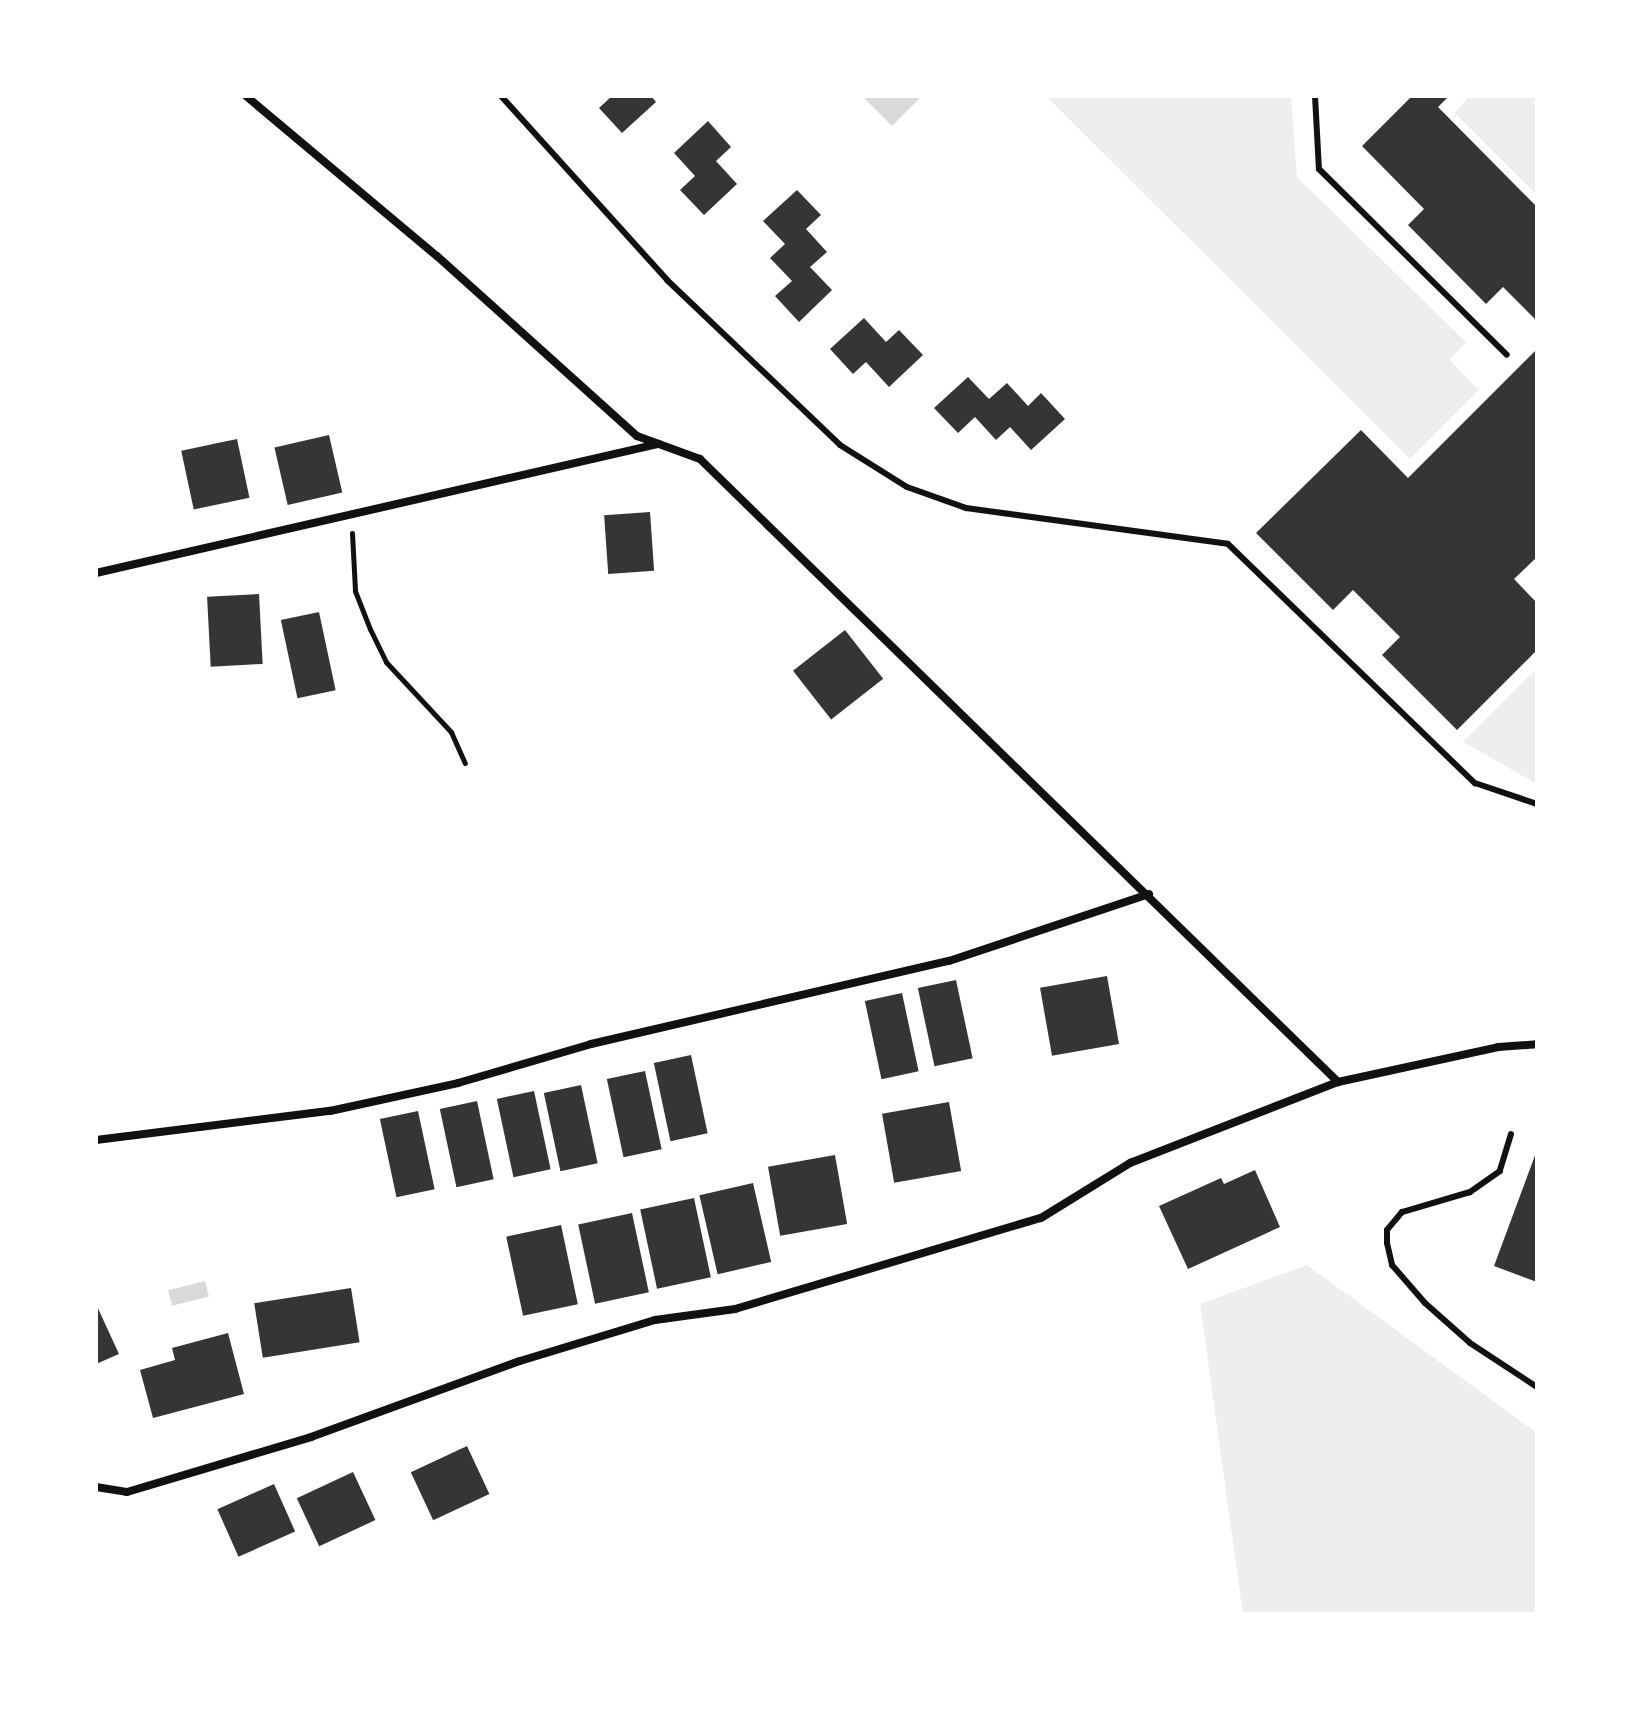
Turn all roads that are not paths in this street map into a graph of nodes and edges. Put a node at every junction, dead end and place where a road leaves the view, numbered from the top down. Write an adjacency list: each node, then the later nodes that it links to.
1 (246, 96): 5 (street)
2 (501, 96): 7 (lane)
3 (1315, 96): 4 (lane)
4 (1507, 355)
5 (659, 444): 6 (street); 8 (street)
6 (96, 573)
7 (1537, 804)
8 (1149, 894): 10 (street); 12 (street)
9 (1537, 1044): 10 (street)
10 (1338, 1082): 14 (street)
11 (1511, 1134): 13 (lane)
12 (96, 1140)
13 (1537, 1387)
14 (96, 1487)

